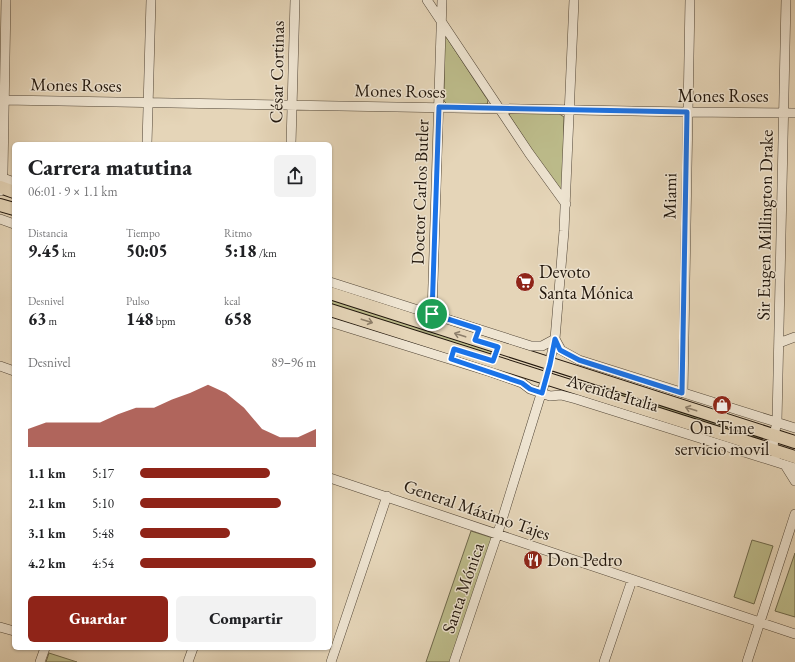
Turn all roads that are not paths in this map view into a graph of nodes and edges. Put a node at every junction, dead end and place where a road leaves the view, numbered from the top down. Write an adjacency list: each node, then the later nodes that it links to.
1 (6, 0): 10 (street)
2 (151, 0): 11 (street)
3 (295, 0): 12 (street, César Cortinas)
4 (427, 0): 9 (street)
5 (442, 0): 9 (street, Doctor Carlos Butler)
6 (574, 0): 15 (street, Santa Mónica)
7 (690, 0): 16 (street, Miami)
8 (786, 0): 17 (street, Sir Eugen Millington Drake)
9 (442, 22): 13 (street, Doctor Carlos Butler); 14 (street)
10 (4, 100): 11 (street, Mones Roses); 22 (street)
11 (149, 102): 12 (street, Mones Roses); 19 (street)
12 (293, 105): 13 (street, Mones Roses); 20 (street, César Cortinas)
13 (439, 107): 14 (street, Mones Roses); 32 (street, Doctor Carlos Butler)
14 (499, 108): 15 (street, Mones Roses); 24 (street)
15 (570, 109): 16 (street, Mones Roses); 24 (street, Santa Mónica)
16 (687, 112): 17 (street, Mones Roses); 47 (street, Miami)
17 (784, 113): 18 (street, Mones Roses); 38 (street, Sir Eugen Millington Drake)
18 (795, 113)
19 (148, 142)
20 (291, 142)
21 (12, 182): 22 (street)
22 (1, 184): 23 (main road)
23 (12, 191)
24 (566, 204): 36 (street, Santa Mónica)
25 (0, 205): 26 (main road)
26 (12, 208)
27 (0, 219): 28 (street)
28 (12, 223)
29 (332, 283): 32 (street, Avenida Italia)
30 (332, 294): 34 (main road, Avenida Italia, one-way to 30)
31 (332, 311): 39 (main road, Avenida Italia, one-way to 39)
32 (432, 314): 34 (street, Avenida Italia)
33 (332, 323): 39 (street, Avenida Italia)
34 (477, 334): 37 (main road, Avenida Italia)
35 (795, 337): 38 (street)
36 (555, 339): 37 (street, Avenida Italia); 40 (street, Santa Mónica); 47 (street, Avenida Italia)
37 (498, 341): 40 (main road, Avenida Italia); 42 (street)
38 (779, 343): 49 (street, Sir Eugen Millington Drake)
39 (452, 354): 42 (main road, Avenida Italia)
40 (550, 364): 42 (main road); 44 (street, Santa Mónica); 45 (main road, Avenida Italia)
41 (0, 366): 43 (street)
42 (492, 367): 44 (main road, Avenida Italia); 46 (street, Avenida Italia)
43 (12, 370)
44 (546, 378): 45 (main road); 46 (street, Santa Mónica); 48 (main road, Avenida Italia)
45 (604, 382): 48 (street, Avenida Italia); 51 (main road, Avenida Italia, one-way to 45)
46 (542, 393): 55 (street, Avenida Italia); 60 (street, Santa Mónica)
47 (682, 393): 49 (street, Avenida Italia)
48 (600, 396): 53 (main road, Avenida Italia)
49 (777, 422): 50 (street, Avenida Italia); 51 (street, Sir Eugen Millington Drake)
50 (795, 428)
51 (774, 435): 52 (main road, Avenida Italia); 53 (street, Sir Eugen Millington Drake)
52 (795, 442)
53 (773, 450): 54 (main road, Avenida Italia); 55 (street)
54 (795, 457)
55 (790, 467): 57 (street)
56 (332, 479): 58 (street, General Máximo Tajes)
57 (795, 481)
58 (386, 496): 60 (street, General Máximo Tajes); 70 (street)
59 (795, 514): 62 (street)
60 (498, 534): 61 (street, General Máximo Tajes); 71 (street, Santa Mónica)
61 (632, 580): 62 (street, General Máximo Tajes); 72 (street)
62 (760, 623): 65 (street, General Máximo Tajes); 73 (street)
63 (0, 627): 64 (street)
64 (12, 630)
65 (795, 634)
66 (44, 650): 68 (street)
67 (192, 650): 69 (street)
68 (40, 662)
69 (188, 662)
70 (331, 662)
71 (454, 662)
72 (604, 662)
73 (747, 662)

